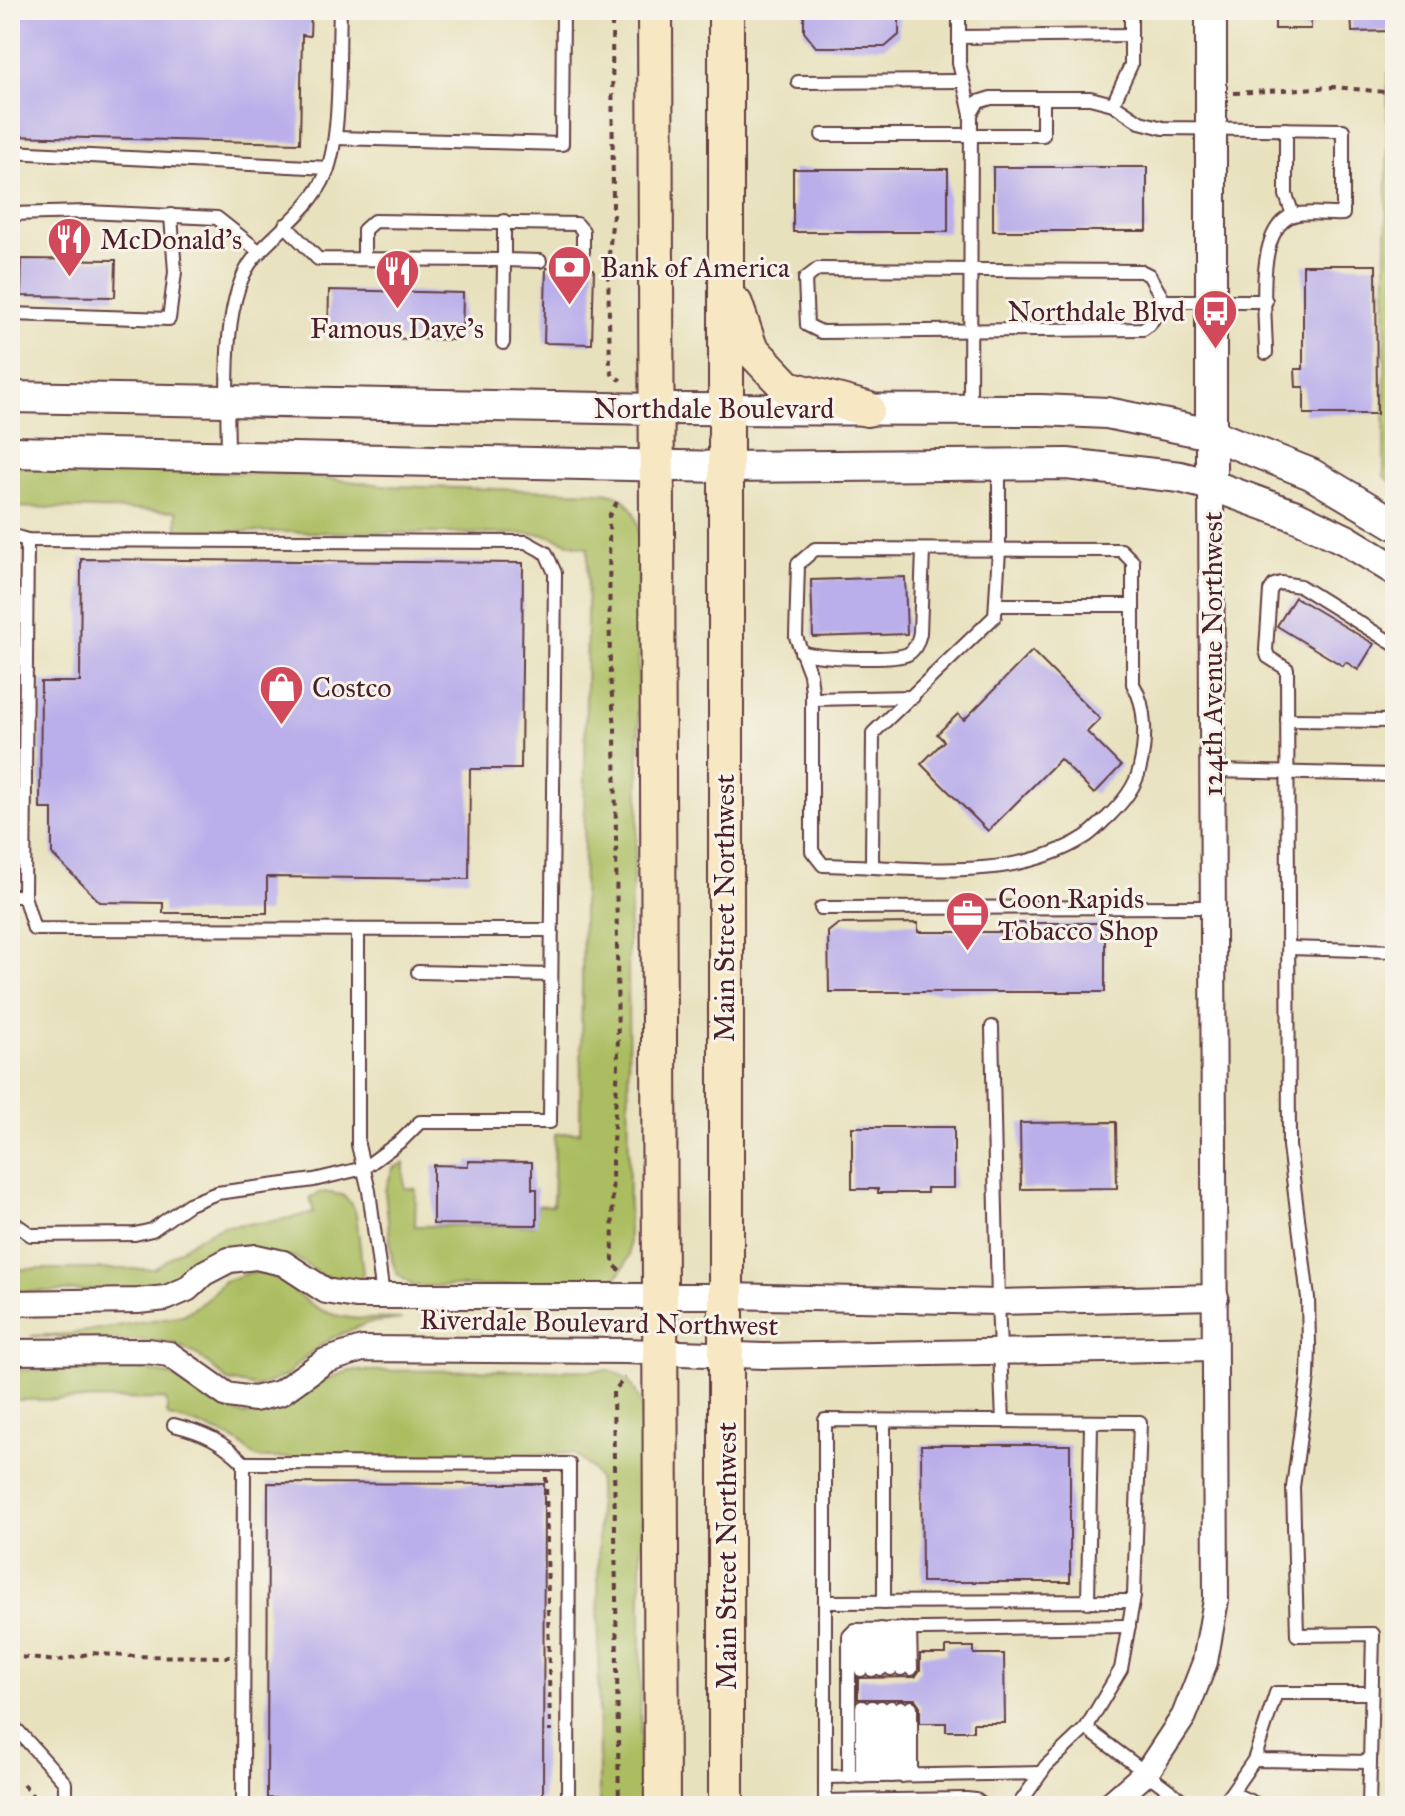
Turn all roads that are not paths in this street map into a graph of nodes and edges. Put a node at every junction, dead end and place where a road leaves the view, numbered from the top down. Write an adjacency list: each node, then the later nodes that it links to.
1 (340, 10): 19 (lane)
2 (563, 10): 19 (lane)
3 (655, 10): 44 (main road)
4 (726, 10): 33 (main road, Main Street Northwest)
5 (959, 10): 9 (lane)
6 (1131, 10): 8 (lane)
7 (1211, 10): 15 (street, 124th Avenue Northwest)
8 (1131, 35): 9 (lane); 13 (lane)
9 (959, 37): 10 (lane)
10 (963, 81): 11 (lane); 14 (lane)
11 (798, 82)
12 (1043, 98): 13 (lane); 14 (lane); 17 (lane)
13 (1113, 104): 15 (lane)
14 (971, 114): 17 (lane)
15 (1212, 127): 16 (lane); 34 (street, 124th Avenue Northwest)
16 (1286, 129): 24 (lane); 24 (lane)
17 (970, 134): 18 (lane); 32 (lane)
18 (822, 135)
19 (335, 138): 21 (lane)
20 (10, 152): 21 (lane)
21 (328, 168): 26 (lane)
22 (10, 214): 23 (lane)
23 (171, 215): 27 (lane); 37 (lane)
24 (1293, 215): 36 (lane)
25 (504, 221): 28 (lane); 29 (lane); 31 (lane)
26 (285, 225): 27 (lane); 28 (lane)
27 (260, 252): 43 (lane)
28 (364, 259): 29 (lane)
29 (504, 260): 30 (lane); 39 (lane)
30 (540, 261)
31 (573, 261)
32 (970, 269): 35 (lane); 38 (lane); 38 (lane)
33 (726, 278): 45 (main road, Main Street Northwest); 46 (main road)
34 (1211, 300): 35 (lane); 36 (lane); 49 (street, 124th Avenue Northwest)
35 (1164, 301): 38 (lane)
36 (1266, 301): 40 (lane)
37 (10, 314)
38 (970, 329): 47 (lane)
39 (503, 343)
40 (1266, 353)
41 (10, 397): 42 (street, Northdale Boulevard)
42 (75, 399): 43 (street, Northdale Boulevard); 48 (street)
43 (228, 402): 44 (street, Northdale Boulevard); 51 (lane)
44 (655, 409): 45 (street, Northdale Boulevard); 53 (main road)
45 (726, 409): 46 (street, Northdale Boulevard); 54 (main road, Main Street Northwest)
46 (867, 409): 47 (street, Northdale Boulevard)
47 (970, 409): 49 (street, Northdale Boulevard)
48 (10, 414)
49 (1211, 434): 55 (street, 124th Avenue Northwest); 56 (street, Northdale Boulevard)
50 (10, 452): 51 (street, Northdale Boulevard)
51 (228, 456): 53 (street, Northdale Boulevard)
52 (999, 464): 54 (street, Northdale Boulevard); 55 (street, Northdale Boulevard); 60 (lane)
53 (655, 466): 54 (street, Northdale Boulevard); 88 (main road)
54 (725, 467): 87 (main road, Main Street Northwest)
55 (1211, 485): 61 (street, Northdale Boulevard); 70 (street, 124th Avenue Northwest)
56 (1395, 524)
57 (10, 535): 58 (lane)
58 (27, 540): 74 (lane); 78 (lane)
59 (923, 550): 60 (lane); 65 (lane); 65 (lane)
60 (999, 550): 62 (lane); 63 (lane)
61 (1395, 570)
62 (996, 605): 63 (lane); 66 (lane)
63 (1133, 605): 73 (lane)
64 (1395, 645): 68 (lane)
65 (801, 652): 67 (lane)
66 (913, 697): 67 (lane); 73 (lane)
67 (812, 699): 73 (lane)
68 (1287, 720): 69 (lane); 71 (lane)
69 (1395, 721)
70 (1212, 771): 71 (lane); 75 (street, 124th Avenue Northwest)
71 (1287, 773): 72 (lane); 79 (lane)
72 (1395, 775)
73 (872, 865)
74 (17, 896): 77 (lane)
75 (1213, 907): 76 (lane); 89 (street, 124th Avenue Northwest)
76 (821, 908)
77 (358, 930): 78 (lane); 84 (lane)
78 (551, 930): 82 (lane)
79 (1289, 948): 80 (lane); 109 (lane)
80 (1395, 951)
81 (418, 972): 82 (lane)
82 (551, 975): 84 (lane)
83 (992, 1027): 90 (lane)
84 (364, 1168): 85 (lane); 86 (lane)
85 (10, 1220)
86 (383, 1296): 88 (street, Riverdale Boulevard Northwest); 91 (street, Riverdale Boulevard Northwest)
87 (724, 1296): 88 (street, Riverdale Boulevard Northwest); 90 (street, Riverdale Boulevard Northwest); 96 (main road, Main Street Northwest)
88 (660, 1297): 94 (main road)
89 (1216, 1297): 90 (street, Riverdale Boulevard Northwest); 92 (street, 124th Avenue Northwest)
90 (998, 1302): 95 (lane)
91 (10, 1303)
92 (1214, 1348): 95 (street, Riverdale Boulevard Northwest); 115 (street)
93 (10, 1352): 94 (street, Riverdale Boulevard Northwest)
94 (661, 1352): 96 (street, Riverdale Boulevard Northwest); 124 (main road)
95 (1000, 1353): 96 (street, Riverdale Boulevard Northwest); 98 (lane)
96 (726, 1354): 125 (main road, Main Street Northwest)
97 (884, 1421): 98 (lane); 103 (lane); 104 (lane)
98 (1003, 1421): 99 (lane)
99 (1091, 1422): 102 (lane); 105 (lane)
100 (174, 1425): 101 (lane)
101 (244, 1463): 121 (lane); 123 (lane)
102 (1133, 1601): 105 (lane); 106 (lane)
103 (825, 1602): 104 (lane); 118 (lane)
104 (884, 1602): 105 (lane)
105 (1088, 1602)
106 (1129, 1626): 107 (lane); 112 (lane)
107 (886, 1629): 108 (lane); 108 (lane); 108 (lane); 117 (lane)
108 (886, 1669)
109 (1371, 1693): 113 (lane); 114 (lane)
110 (886, 1707): 117 (lane); 117 (lane); 117 (lane)
111 (10, 1722): 122 (lane)
112 (1086, 1728): 115 (lane); 116 (lane)
113 (1254, 1760): 114 (lane); 119 (lane)
114 (1370, 1762): 132 (lane)
115 (1147, 1772): 128 (street); 129 (lane)
116 (1041, 1773): 117 (lane); 127 (lane)
117 (881, 1776): 118 (lane)
118 (825, 1777): 120 (lane)
119 (1232, 1793): 130 (lane); 131 (lane)
120 (825, 1803): 126 (lane)
121 (250, 1804)
122 (65, 1806)
123 (568, 1806)
124 (662, 1806)
125 (726, 1806)
126 (984, 1806)
127 (1018, 1806)
128 (1108, 1806)
129 (1190, 1806)
130 (1222, 1806)
131 (1261, 1806)
132 (1369, 1806)

